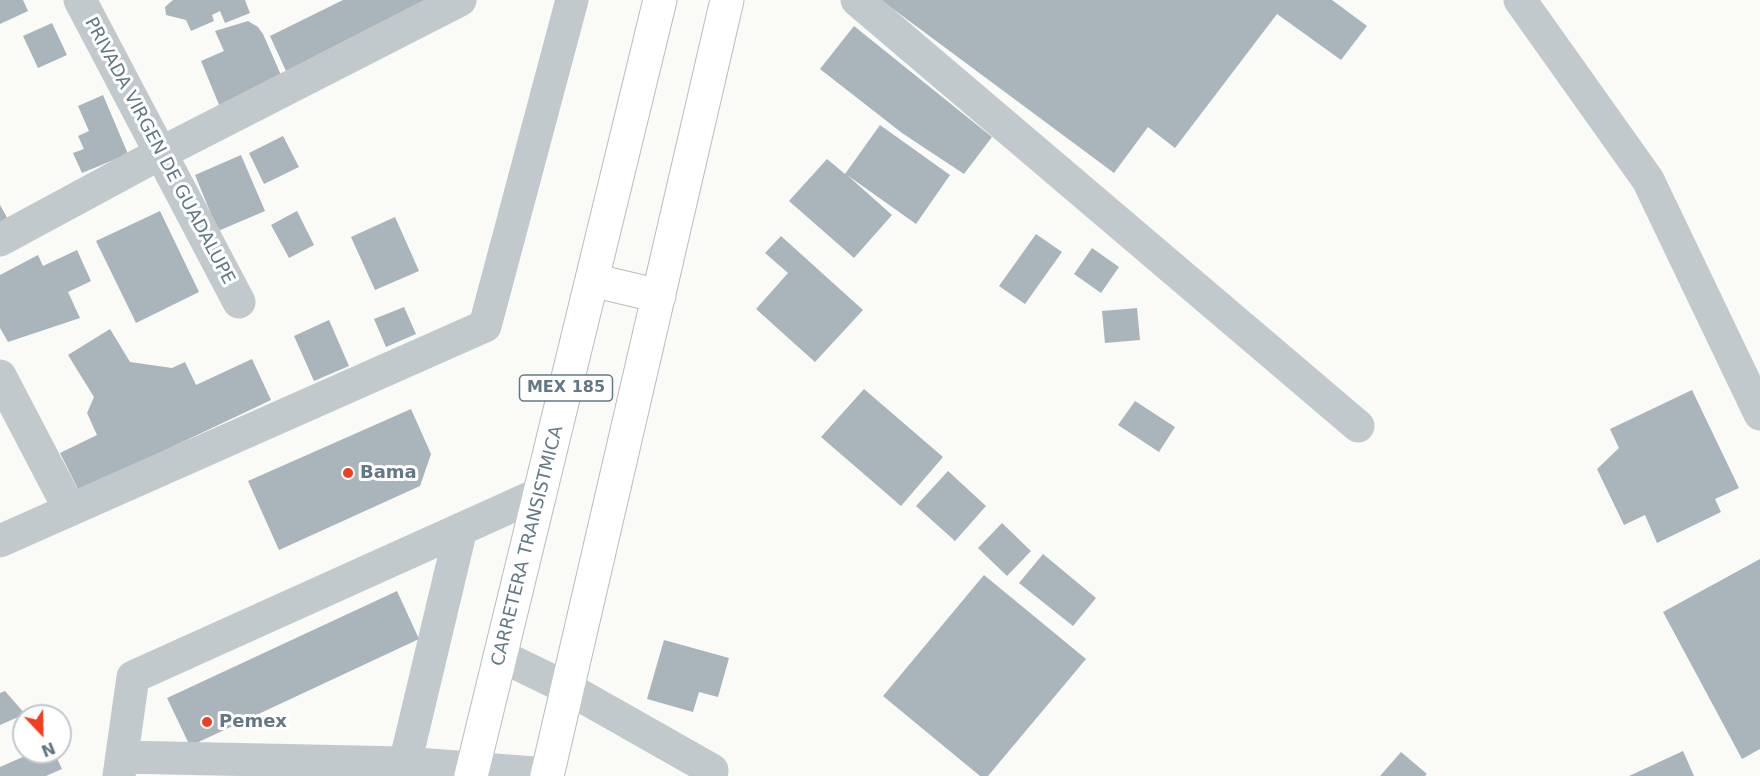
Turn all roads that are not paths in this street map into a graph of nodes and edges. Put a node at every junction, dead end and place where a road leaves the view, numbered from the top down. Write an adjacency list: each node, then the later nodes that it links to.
1 (80, 0): 8 (street, PRIVADA VIRGEN DE GUADALUPE)
2 (460, 0): 8 (street)
3 (572, 0): 17 (street)
4 (660, 0): 10 (main road, CARRETERA TRANSISTMICA / MEX 185)
5 (727, 0): 11 (main road, MEX 185)
6 (857, 0): 15 (street)
7 (1520, 0): 14 (street)
8 (161, 153): 9 (street); 12 (street, PRIVADA VIRGEN DE GUADALUPE)
9 (0, 240)
10 (592, 280): 11 (main road); 16 (main road, CARRETERA TRANSISTMICA / MEX 185)
11 (659, 296): 21 (main road, MEX 185)
12 (239, 302)
13 (0, 376): 17 (street)
14 (1760, 414)
15 (1358, 426)
16 (541, 493): 18 (street); 20 (main road, CARRETERA TRANSISTMICA / MEX 185)
17 (70, 510): 19 (street)
18 (461, 529): 22 (street); 23 (street)
19 (0, 541)
20 (501, 657): 21 (street); 24 (main road, CARRETERA TRANSISTMICA / MEX 185)
21 (569, 689): 25 (main road, MEX 185); 26 (street)
22 (120, 767): 23 (street)
23 (403, 769): 24 (street)
24 (472, 771): 25 (street)
25 (547, 775)
26 (711, 776)

